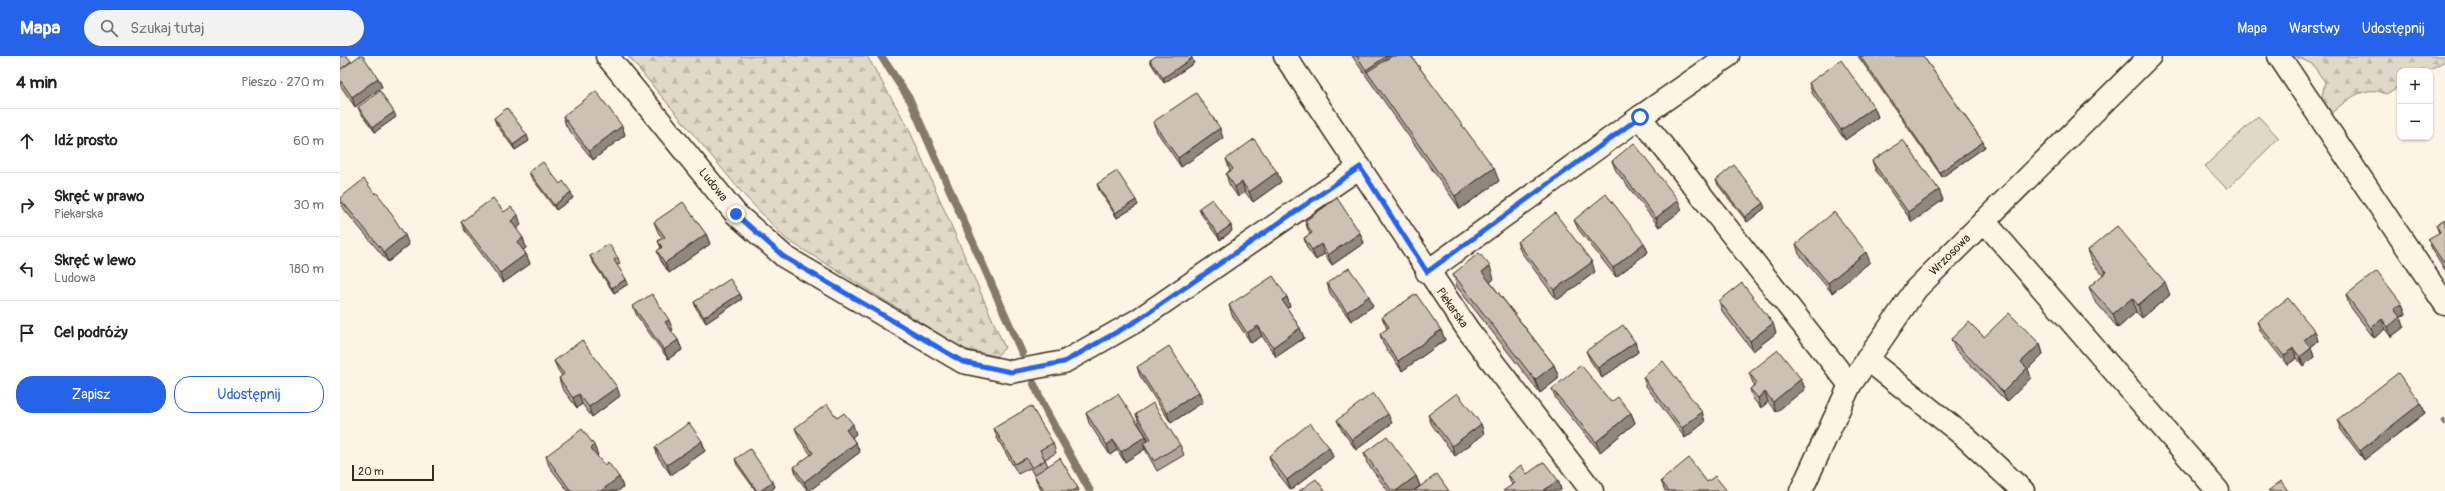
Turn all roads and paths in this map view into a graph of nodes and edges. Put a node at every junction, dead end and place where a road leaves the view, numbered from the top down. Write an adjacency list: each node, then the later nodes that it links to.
1 (607, 56): 7 (street, Ludowa)
2 (1285, 56): 7 (street, Piekarska)
3 (1728, 56): 6 (street)
4 (2150, 56): 8 (street, Wrzosowa)
5 (2280, 56): 10 (street)
6 (1640, 117): 9 (street); 12 (street)
7 (1360, 167): 9 (street, Piekarska)
8 (1984, 221): 11 (street, Wrzosowa); 16 (street)
9 (1427, 272): 13 (street, Piekarska)
10 (2445, 304)
11 (1867, 359): 12 (street, Wrzosowa); 15 (street)
12 (1850, 386): 14 (street, Wrzosowa)
13 (1592, 491)
14 (1801, 491)
15 (2023, 491)
16 (2218, 491)

